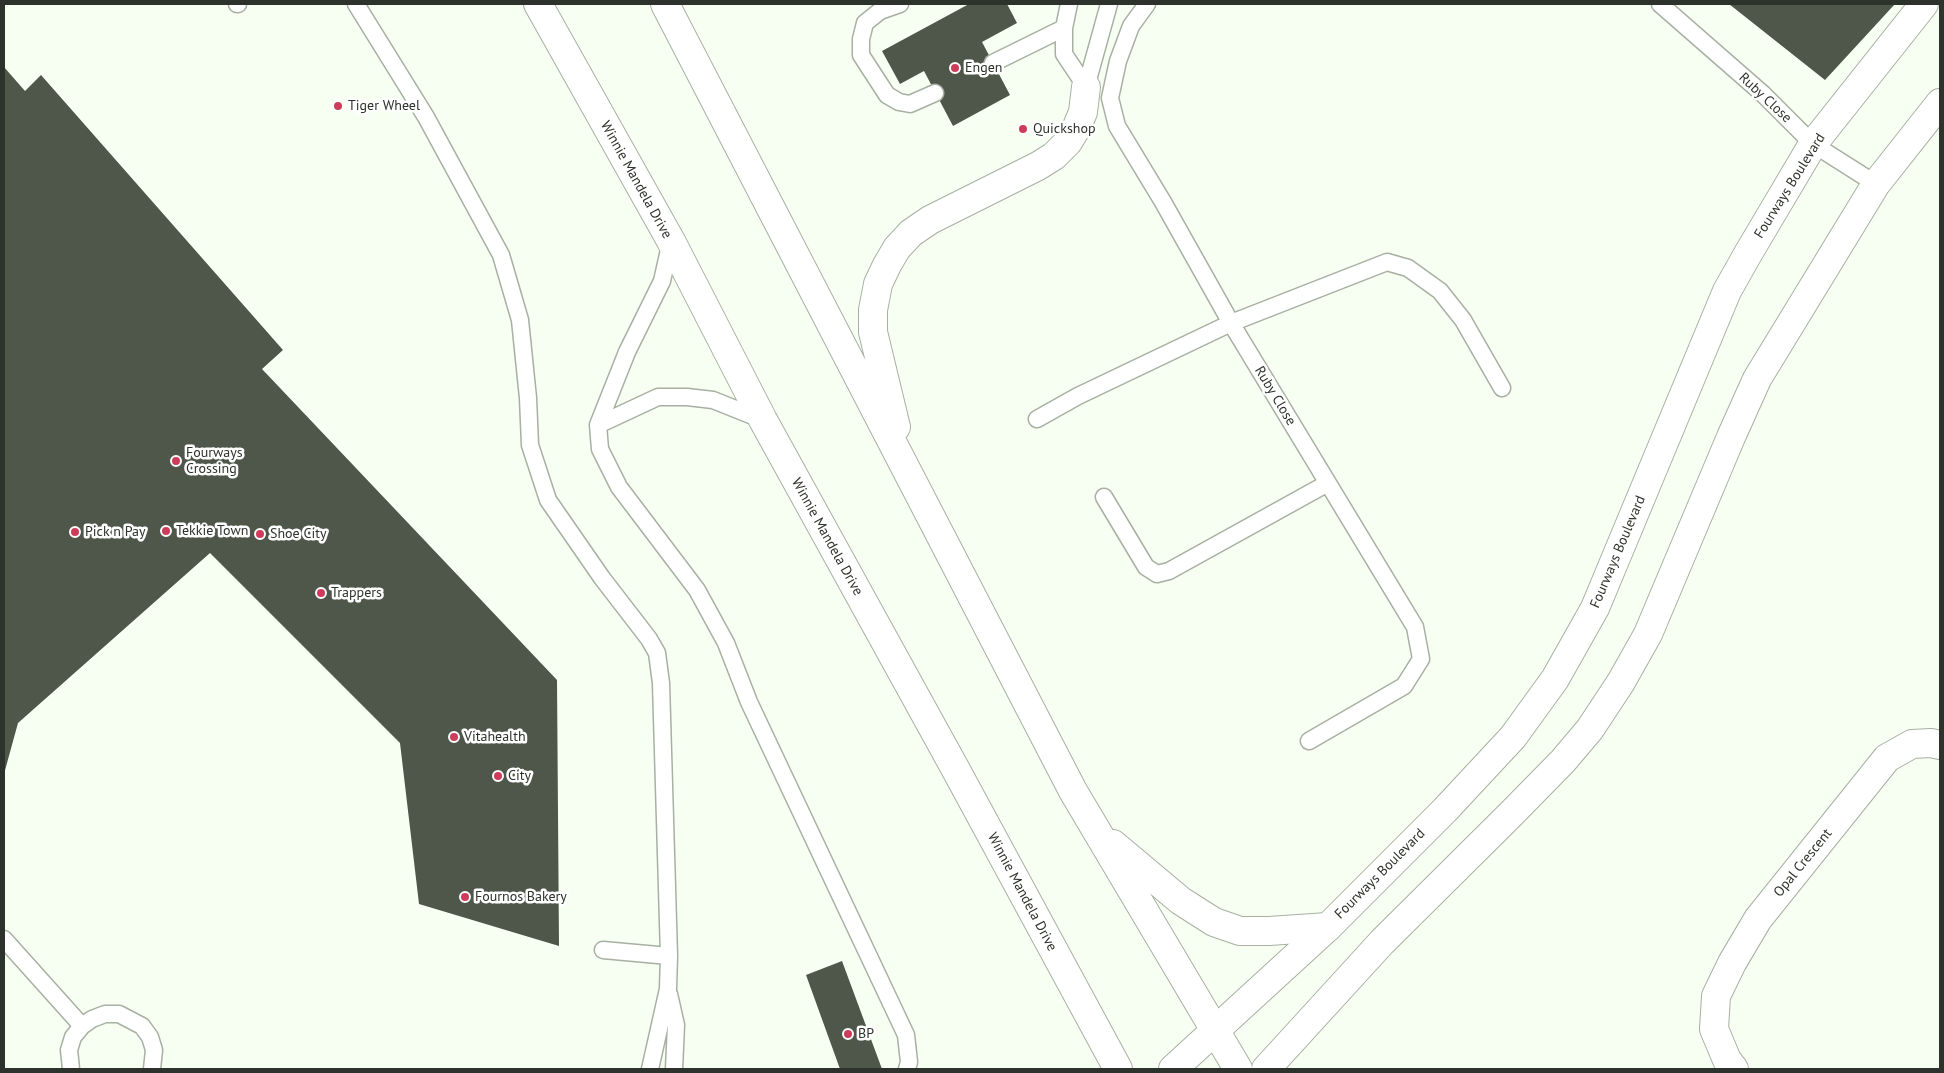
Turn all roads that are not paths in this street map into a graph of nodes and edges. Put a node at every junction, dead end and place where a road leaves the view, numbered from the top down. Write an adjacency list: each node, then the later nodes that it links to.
1 (356, 4): 32 (lane)
2 (538, 4): 17 (main road, Winnie Mandela Drive)
3 (666, 4): 23 (main road)
4 (900, 4): 13 (lane)
5 (1070, 4): 10 (lane)
6 (1109, 4): 12 (lane)
7 (1147, 4): 18 (lane, Ruby Close)
8 (1660, 4): 15 (lane, Ruby Close)
9 (1924, 4): 15 (main road, Fourways Boulevard)
10 (1064, 28): 11 (lane); 12 (lane)
11 (993, 63)
12 (1086, 87): 23 (main road)
13 (935, 93)
14 (1940, 103): 16 (main road)
15 (1813, 144): 16 (lane, Ruby Close); 29 (main road, Fourways Boulevard)
16 (1876, 184): 44 (main road)
17 (670, 241): 21 (main road, Winnie Mandela Drive); 22 (lane)
18 (1231, 323): 19 (lane); 20 (lane); 24 (lane, Ruby Close)
19 (1502, 388)
20 (1037, 419)
21 (763, 420): 22 (lane); 41 (main road, Winnie Mandela Drive)
22 (598, 425): 40 (lane)
23 (906, 470): 28 (main road)
24 (1328, 483): 25 (lane); 26 (lane, Ruby Close)
25 (1104, 497)
26 (1309, 741)
27 (1940, 746): 45 (main road, Opal Crescent)
28 (1097, 831): 29 (main road); 35 (main road)
29 (1328, 926): 35 (main road, Fourways Boulevard)
30 (4, 939): 34 (lane)
31 (603, 950): 32 (lane)
32 (669, 956): 33 (lane)
33 (668, 989): 38 (lane); 39 (lane)
34 (82, 1026): 36 (lane); 37 (lane)
35 (1216, 1030): 42 (main road, Fourways Boulevard); 43 (main road)
36 (71, 1069)
37 (152, 1069)
38 (650, 1069)
39 (674, 1069)
40 (907, 1069)
41 (1118, 1069)
42 (1173, 1069)
43 (1238, 1069)
44 (1266, 1069)
45 (1734, 1069)

